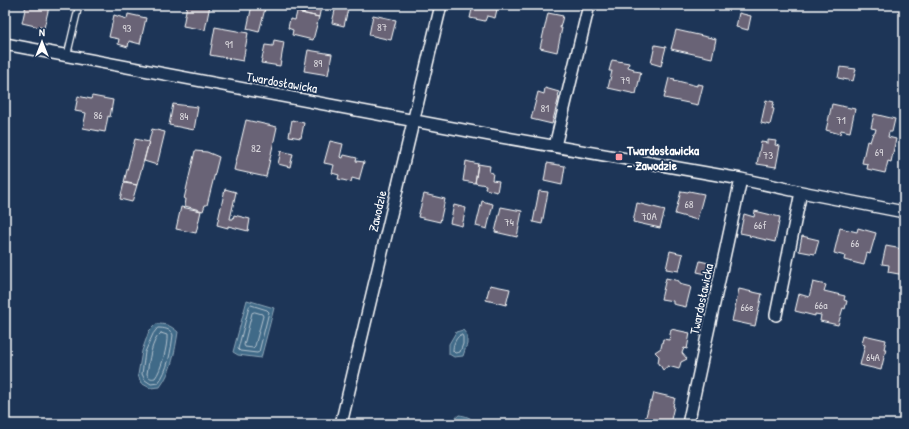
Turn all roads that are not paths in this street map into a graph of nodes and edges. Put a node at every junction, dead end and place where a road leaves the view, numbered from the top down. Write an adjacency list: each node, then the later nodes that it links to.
1 (79, 5): 5 (lane)
2 (441, 5): 6 (street, Zawodzie)
3 (589, 5): 7 (street)
4 (5, 44): 5 (street, Twardosławicka)
5 (67, 56): 6 (street, Twardosławicka)
6 (413, 120): 7 (street, Twardosławicka); 12 (street, Zawodzie)
7 (555, 146): 8 (street, Twardosławicka)
8 (741, 179): 9 (street, Twardosławicka); 13 (street, Twardosławicka)
9 (801, 192): 10 (street, Twardosławicka); 11 (street)
10 (904, 212)
11 (776, 315)
12 (341, 424)
13 (688, 424)

